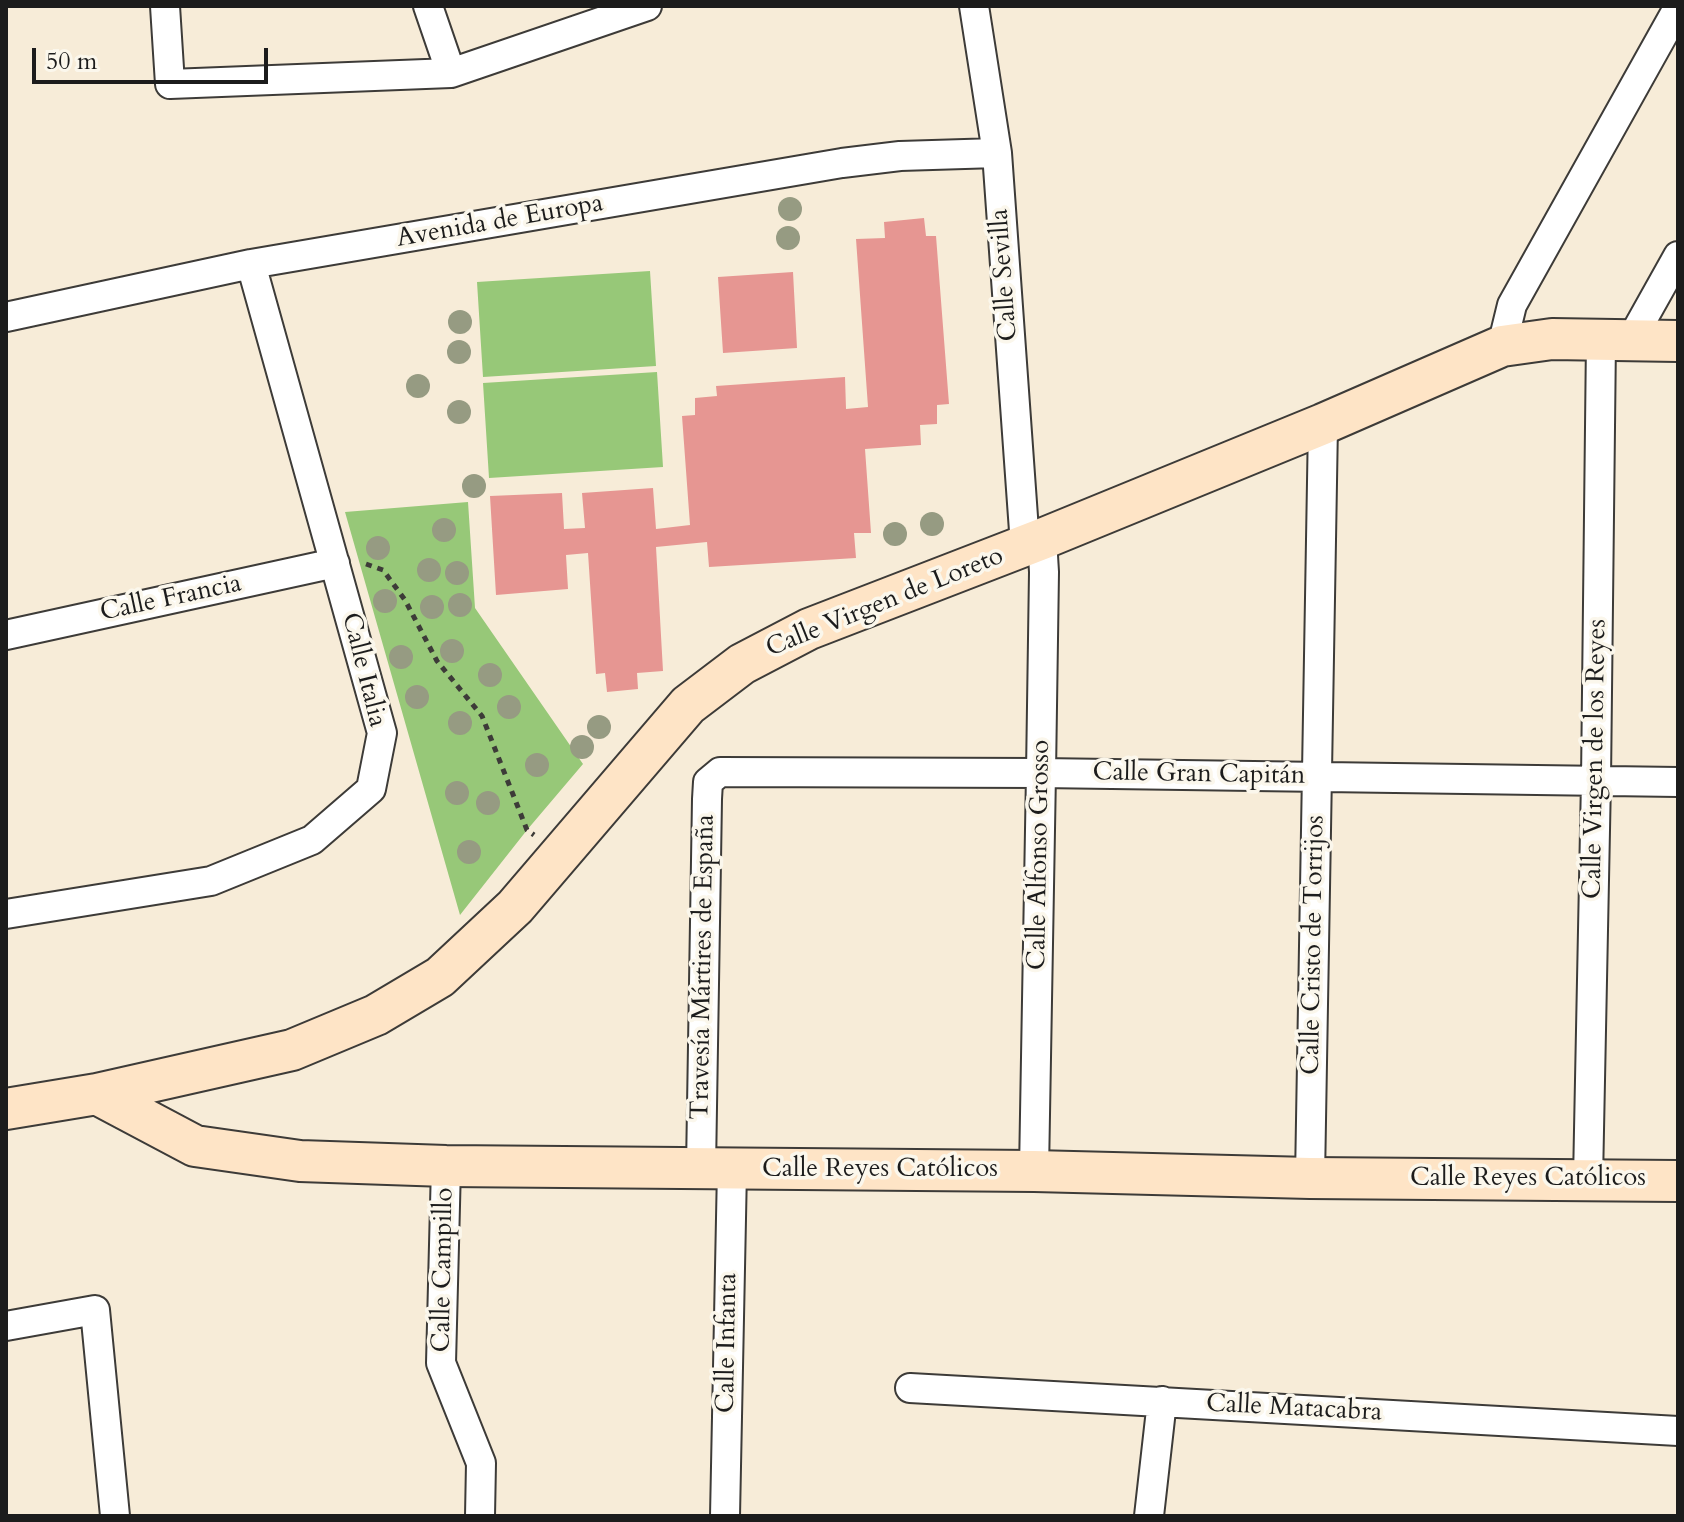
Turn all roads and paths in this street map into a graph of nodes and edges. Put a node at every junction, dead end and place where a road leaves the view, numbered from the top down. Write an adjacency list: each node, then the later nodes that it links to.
1 (165, 6): 6 (street)
2 (428, 6): 6 (street)
3 (647, 6): 6 (street)
4 (974, 6): 7 (street, Calle Sevilla)
5 (1678, 8): 13 (street)
6 (451, 73)
7 (997, 153): 9 (street, Avenida de Europa); 15 (street, Calle Sevilla)
8 (1678, 256): 11 (street)
9 (251, 264): 10 (street, Avenida de Europa); 16 (street, Calle Italia)
10 (6, 317)
11 (1616, 340): 12 (street, Calle Virgen de Loreto); 13 (street, Calle Virgen de Loreto); 21 (street, Calle Virgen de los Reyes)
12 (1678, 341)
13 (1502, 346): 14 (street, Calle Virgen de Loreto)
14 (1323, 424): 15 (street, Calle Virgen de Loreto); 20 (street, Calle Cristo de Torrijos)
15 (1033, 542): 19 (street, Calle Alfonso Grosso); 23 (street, Calle Virgen de Loreto)
16 (335, 563): 17 (street, Calle Francia); 23 (path); 24 (street, Calle Italia)
17 (6, 635)
18 (720, 772): 19 (street, Calle Gran Capitán); 28 (street, Travesía Mártires de España)
19 (1041, 773): 20 (street, Calle Gran Capitán); 29 (street, Calle Alfonso Grosso)
20 (1317, 777): 21 (street, Calle Gran Capitán); 30 (street, Calle Cristo de Torrijos)
21 (1596, 780): 22 (street, Calle Gran Capitán); 31 (street, Calle Virgen de los Reyes)
22 (1678, 782)
23 (560, 855): 25 (street, Calle Virgen de Loreto)
24 (6, 914)
25 (97, 1094): 26 (street, Calle Virgen de Loreto); 27 (street, Calle Reyes Católicos)
26 (6, 1109)
27 (446, 1166): 28 (street, Calle Reyes Católicos); 38 (street, Calle Campillo)
28 (716, 1169): 29 (street, Calle Reyes Católicos); 39 (street, Calle Infanta)
29 (1034, 1171): 30 (street, Calle Reyes Católicos)
30 (1310, 1178): 31 (street, Calle Reyes Católicos)
31 (1588, 1180): 32 (street, Calle Reyes Católicos)
32 (1678, 1181)
33 (6, 1326): 37 (street)
34 (910, 1388): 35 (street, Calle Matacabra)
35 (1162, 1401): 36 (street, Calle Matacabra); 40 (street)
36 (1678, 1431)
37 (115, 1516)
38 (480, 1516)
39 (725, 1516)
40 (1149, 1516)

